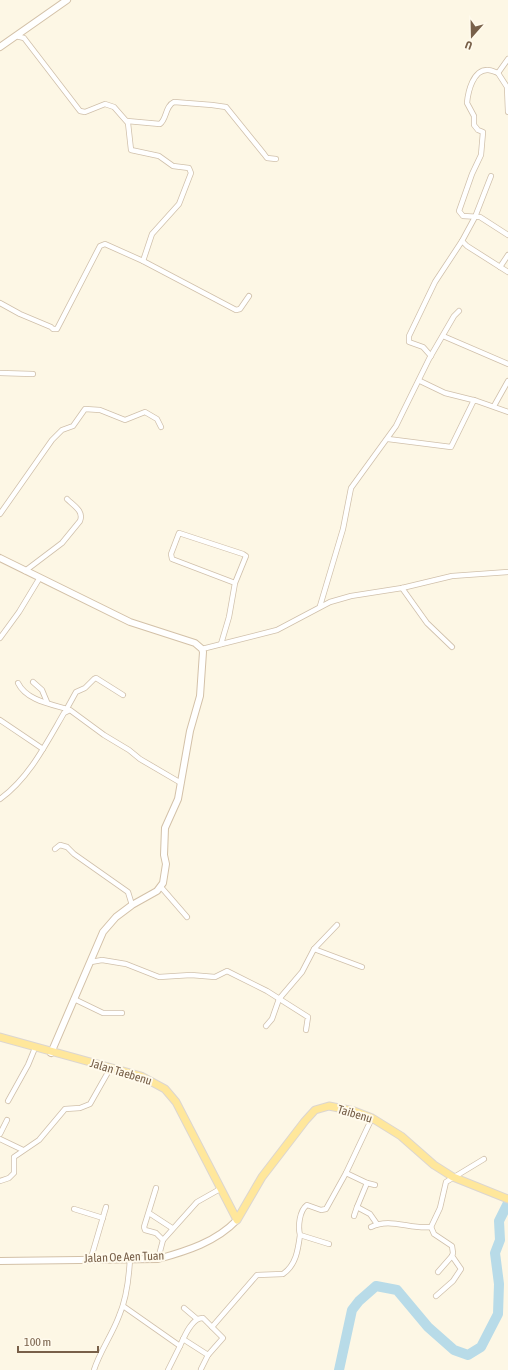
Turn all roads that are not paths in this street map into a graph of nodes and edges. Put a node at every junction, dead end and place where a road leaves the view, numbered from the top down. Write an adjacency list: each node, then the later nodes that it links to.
1 (67, 0): 2 (street)
2 (16, 36): 3 (street); 7 (street)
3 (0, 47)
4 (508, 60): 5 (street)
5 (498, 73): 6 (street); 10 (street)
6 (508, 112)
7 (127, 121): 8 (street); 14 (street)
8 (276, 159)
9 (491, 176): 10 (street)
10 (475, 217): 11 (street); 12 (street)
11 (508, 235)
12 (462, 241): 15 (street); 21 (street)
13 (508, 255): 15 (street)
14 (143, 261): 17 (street); 18 (street)
15 (500, 267): 16 (street)
16 (508, 272)
17 (249, 296)
18 (0, 303)
19 (459, 311): 20 (street)
20 (443, 336): 21 (street); 22 (street)
21 (431, 356): 25 (street)
22 (508, 364)
23 (0, 373): 24 (street)
24 (33, 374)
25 (420, 381): 27 (street); 31 (street)
26 (508, 381): 28 (street)
27 (474, 400): 28 (street); 31 (street)
28 (494, 406): 29 (street)
29 (508, 412)
30 (161, 427): 33 (street)
31 (388, 439): 40 (street)
32 (67, 499): 35 (street)
33 (0, 514)
34 (0, 558): 35 (street)
35 (25, 571): 37 (street)
36 (508, 572): 39 (street)
37 (39, 579): 41 (street); 44 (street)
38 (235, 583): 38 (street); 42 (street)
39 (402, 588): 40 (street); 43 (street)
40 (320, 606): 42 (street)
41 (0, 638)
42 (220, 644): 44 (street)
43 (452, 647)
44 (202, 649): 52 (street)
45 (33, 682): 48 (street)
46 (18, 683): 48 (street)
47 (123, 695): 49 (street)
48 (47, 702): 49 (street)
49 (66, 711): 51 (street); 52 (street)
50 (0, 720): 51 (street)
51 (43, 749): 53 (street)
52 (181, 783): 55 (street)
53 (0, 799)
54 (56, 849): 56 (street)
55 (161, 887): 56 (street); 57 (street)
56 (132, 905): 60 (street)
57 (187, 917)
58 (337, 925): 59 (street)
59 (314, 949): 61 (street); 63 (street)
60 (91, 962): 62 (street); 63 (street)
61 (362, 967)
62 (74, 999): 64 (street); 69 (street)
63 (279, 999): 65 (street); 66 (street)
64 (122, 1012)
65 (266, 1026)
66 (306, 1030)
67 (0, 1037): 68 (main road, Jalan Taebenu)
68 (35, 1048): 69 (main road, Jalan Taebenu); 71 (street)
69 (51, 1053): 70 (main road, Jalan Taebenu)
70 (111, 1068): 76 (street); 84 (main road, Jalan Taebenu)
71 (8, 1101)
72 (372, 1118): 78 (street); 79 (main road, Taibenu); 92 (main road, Taibenu)
73 (7, 1120): 74 (street)
74 (0, 1134)
75 (0, 1139): 76 (street)
76 (23, 1150): 80 (street)
77 (484, 1159): 79 (street)
78 (346, 1173): 81 (street); 97 (street)
79 (453, 1177): 85 (main road, Taibenu); 95 (street)
80 (0, 1181)
81 (368, 1183): 82 (street); 87 (street)
82 (375, 1185)
83 (156, 1188): 89 (street)
84 (220, 1189): 92 (main road, Jalan Taebenu); 96 (street)
85 (507, 1198)
86 (106, 1207): 91 (street)
87 (357, 1207): 90 (street); 93 (street)
88 (74, 1209): 91 (street)
89 (149, 1213): 96 (street); 98 (street)
90 (354, 1216)
91 (103, 1218): 101 (street)
92 (237, 1220): 103 (street, Jalan Oe Aen Tuan)
93 (377, 1224): 94 (street); 95 (street)
94 (371, 1227)
95 (431, 1227): 100 (street)
96 (172, 1228): 98 (street)
97 (300, 1235): 99 (street); 110 (street)
98 (163, 1240): 103 (street)
99 (329, 1244)
100 (452, 1256): 105 (street); 106 (street)
101 (91, 1258): 102 (street, Jalan Oe Aen Tuan); 104 (street, Jalan Oe Aen Tuan)
102 (130, 1258): 103 (street, Jalan Oe Aen Tuan); 107 (street)
103 (158, 1258)
104 (0, 1260)
105 (438, 1272)
106 (436, 1296)
107 (123, 1306): 112 (street); 115 (street)
108 (184, 1308): 109 (street)
109 (197, 1319): 110 (street); 111 (street)
110 (212, 1327): 113 (street)
111 (183, 1339): 112 (street); 113 (street)
112 (180, 1346): 116 (street)
113 (208, 1356): 114 (street)
114 (201, 1369)
115 (94, 1370)
116 (168, 1370)

